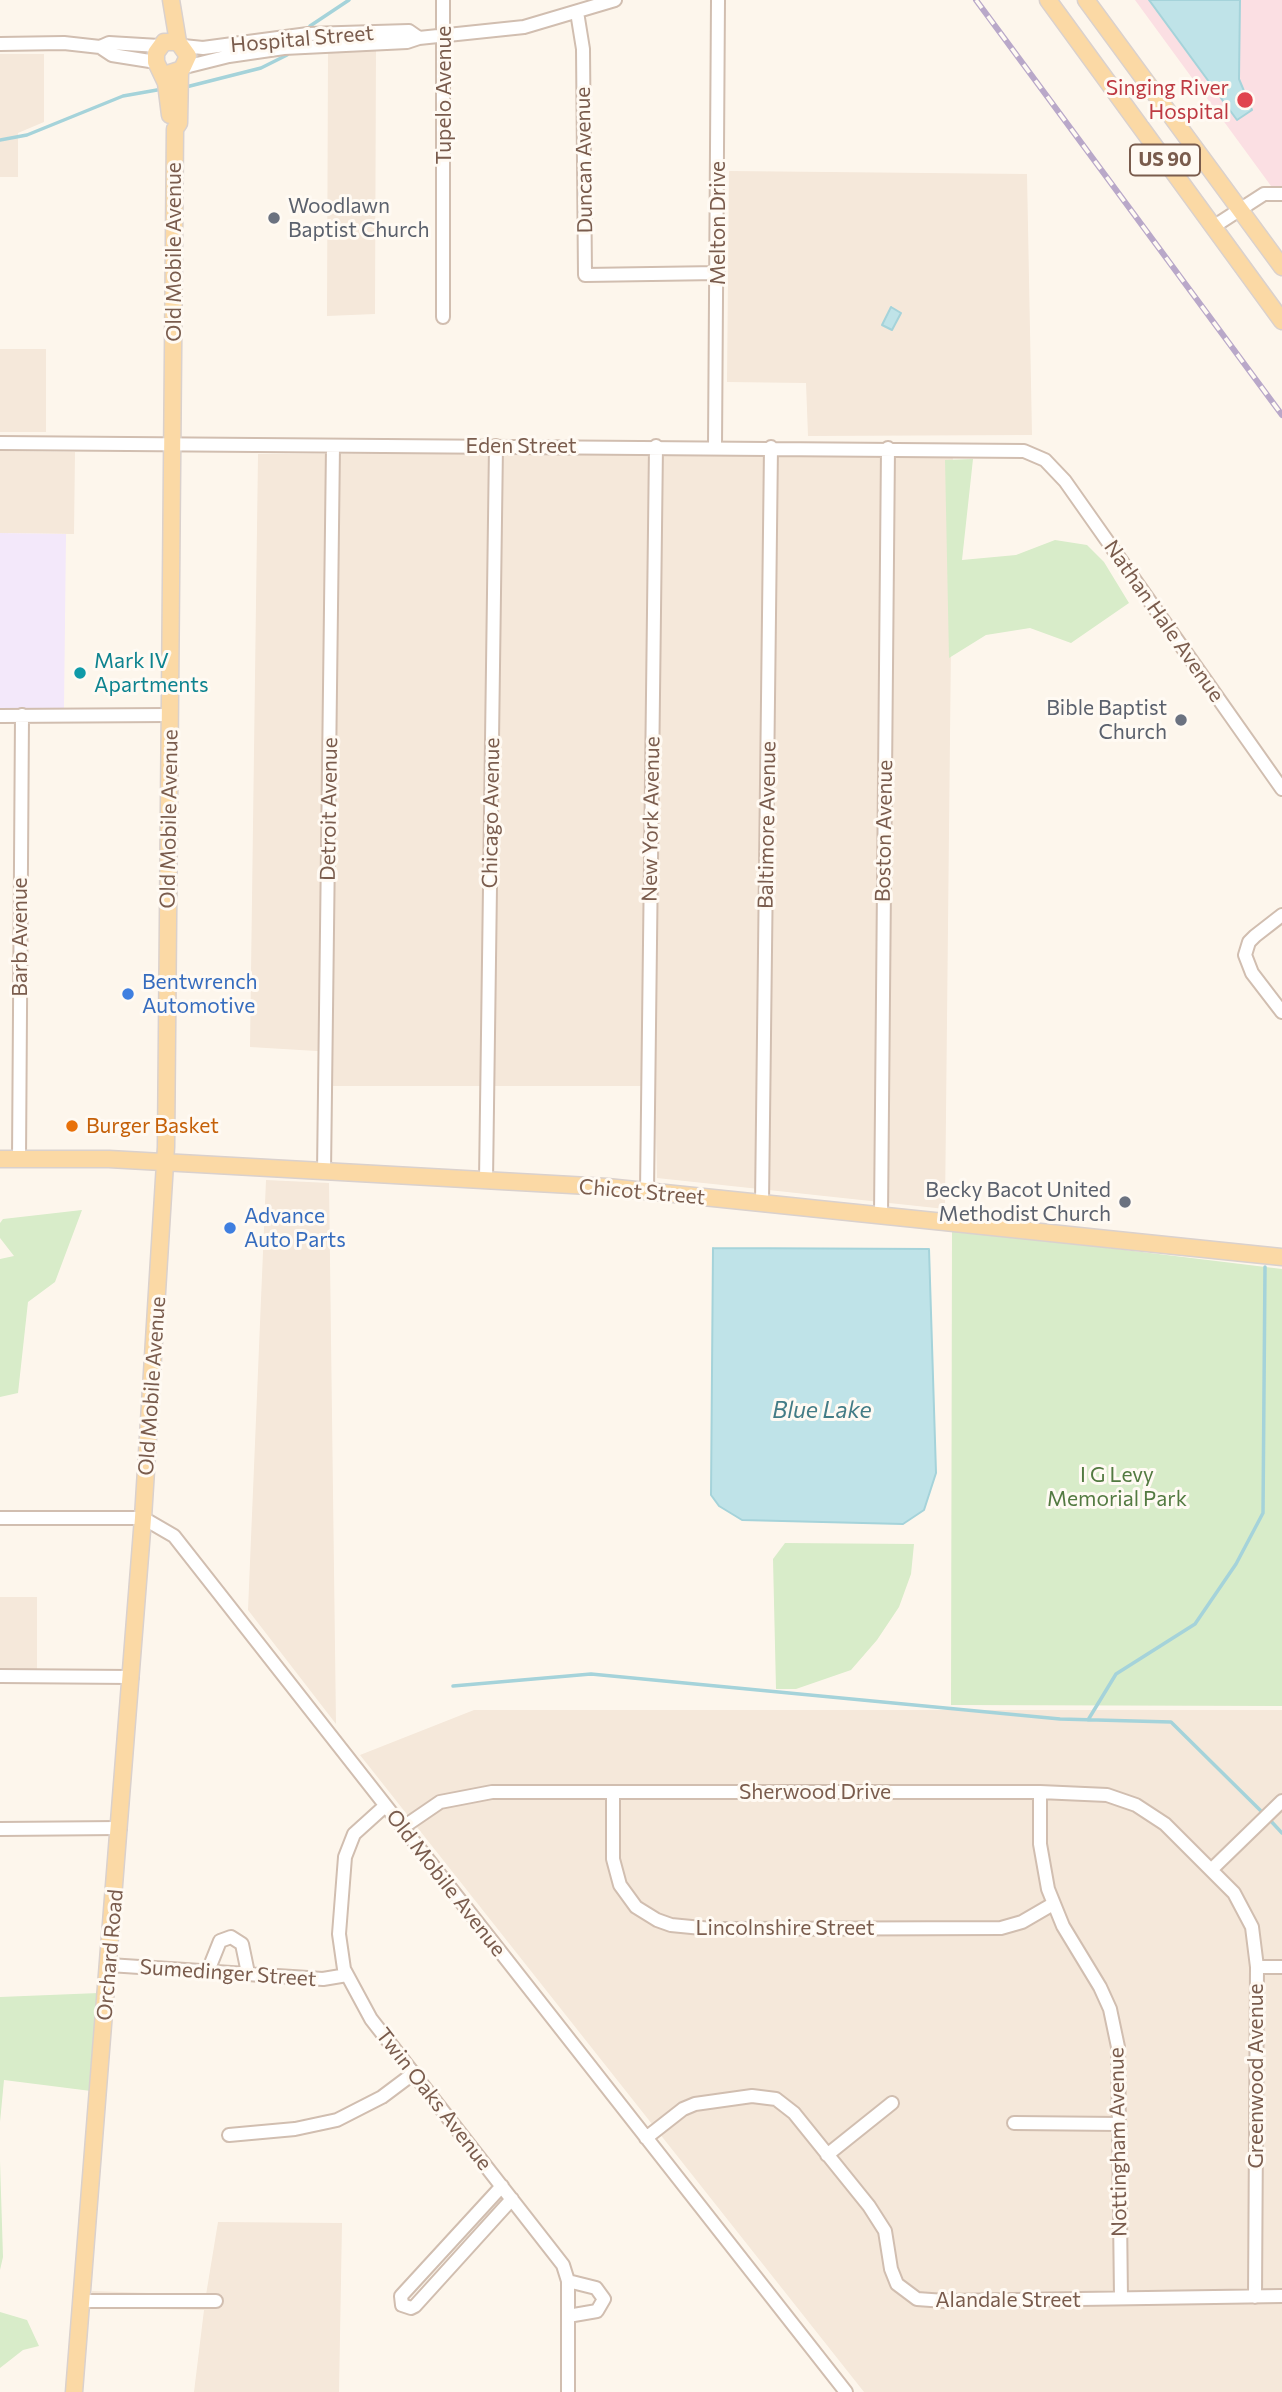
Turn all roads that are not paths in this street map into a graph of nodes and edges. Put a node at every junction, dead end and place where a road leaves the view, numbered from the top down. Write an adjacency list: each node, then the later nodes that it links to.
1 (161, 0): 12 (main road, Old Mobile Avenue)
2 (171, 0): 12 (main road, Old Mobile Avenue)
3 (443, 0): 9 (street, Tupelo Avenue)
4 (615, 0): 8 (street, Hospital Street)
5 (718, 0): 19 (street, Melton Drive)
6 (1048, 0): 17 (main road, US 90)
7 (1086, 0): 16 (main road, US 90)
8 (577, 12): 9 (street, Hospital Street); 19 (street, Duncan Avenue)
9 (444, 37): 10 (street, Hospital Street); 20 (street, Tupelo Avenue)
10 (419, 38): 12 (street, Hospital Street); 13 (street, Hospital Street)
11 (0, 44): 12 (street, Hospital Street)
12 (167, 51): 13 (main road); 13 (main road, Old Mobile Avenue); 14 (main road, Old Mobile Avenue)
13 (182, 69): 14 (main road, Old Mobile Avenue)
14 (175, 129): 23 (main road, Old Mobile Avenue)
15 (1282, 194): 16 (street)
16 (1240, 210): 17 (street); 18 (main road, US 90)
17 (1213, 227): 21 (main road, US 90)
18 (1282, 267)
19 (718, 273): 27 (street, Melton Drive)
20 (443, 317)
21 (1282, 320)
22 (0, 443): 23 (street, Eden Street)
23 (173, 444): 24 (street, Eden Street); 32 (main road, Old Mobile Avenue)
24 (333, 446): 25 (street, Eden Street); 40 (street, Detroit Avenue)
25 (496, 446): 26 (street, Eden Street); 41 (street, Chicago Avenue)
26 (656, 446): 27 (street, Eden Street); 42 (street, New York Avenue)
27 (715, 446): 28 (street, Eden Street)
28 (771, 447): 29 (street, Eden Street); 43 (street, Baltimore Avenue)
29 (888, 448): 30 (street, Eden Street); 44 (street, Boston Avenue)
30 (1041, 458): 34 (street, Nathan Hale Avenue)
31 (22, 715): 32 (street); 33 (street); 38 (street, Barb Avenue)
32 (170, 715): 39 (main road, Old Mobile Avenue)
33 (0, 716)
34 (1282, 789)
35 (1282, 915): 36 (street)
36 (1282, 1012)
37 (0, 1159): 38 (main road, Chicot Street)
38 (19, 1159): 39 (main road, Chicot Street)
39 (165, 1162): 40 (main road, Chicot Street); 47 (main road, Old Mobile Avenue)
40 (324, 1172): 41 (main road, Chicot Street)
41 (486, 1180): 42 (main road, Chicot Street)
42 (647, 1191): 43 (main road, Chicot Street)
43 (762, 1203): 44 (main road, Chicot Street)
44 (881, 1215): 45 (main road, Chicot Street)
45 (1282, 1257)
46 (0, 1518): 47 (street)
47 (143, 1518): 49 (main road, Orchard Road); 53 (street, Old Mobile Avenue)
48 (0, 1676): 49 (street)
49 (132, 1677): 54 (main road, Orchard Road)
50 (1040, 1792): 51 (street, Sherwood Drive); 57 (street, Sherwood Drive); 58 (street, Nottingham Avenue)
51 (613, 1793): 55 (street, Sherwood Drive); 58 (street, Lincolnshire Street)
52 (1282, 1801): 57 (street)
53 (385, 1806): 55 (street, Old Mobile Avenue); 64 (street, Twin Oaks Avenue)
54 (120, 1828): 56 (street); 59 (main road, Orchard Road)
55 (402, 1828): 70 (street, Old Mobile Avenue)
56 (0, 1829)
57 (1211, 1870): 60 (street, Greenwood Avenue)
58 (1054, 1904): 68 (street, Nottingham Avenue)
59 (109, 1965): 62 (street, Sumedinger Street); 78 (main road, Orchard Road)
60 (1257, 1967): 61 (street); 76 (street, Greenwood Avenue)
61 (1282, 1967)
62 (208, 1971): 63 (street, Sumedinger Street); 63 (street)
63 (248, 1973): 64 (street, Sumedinger Street)
64 (346, 1975): 65 (street, Twin Oaks Avenue)
65 (414, 2074): 69 (street); 72 (street, Twin Oaks Avenue)
66 (892, 2103): 71 (street)
67 (1014, 2123): 68 (street)
68 (1120, 2124): 77 (street, Nottingham Avenue)
69 (229, 2135)
70 (646, 2138): 71 (street, Alandale Street); 83 (street, Old Mobile Avenue)
71 (827, 2155): 77 (street, Alandale Street)
72 (502, 2186): 73 (street, Twin Oaks Avenue); 73 (street)
73 (512, 2199): 74 (street, Twin Oaks Avenue)
74 (568, 2281): 80 (street, Twin Oaks Avenue); 80 (street)
75 (1282, 2296): 76 (street, Alandale Street)
76 (1255, 2297): 77 (street, Alandale Street)
77 (1121, 2298)
78 (82, 2301): 79 (street); 81 (main road, Orchard Road)
79 (216, 2301)
80 (568, 2316): 82 (street, Twin Oaks Avenue)
81 (74, 2392)
82 (568, 2392)
83 (846, 2392)

